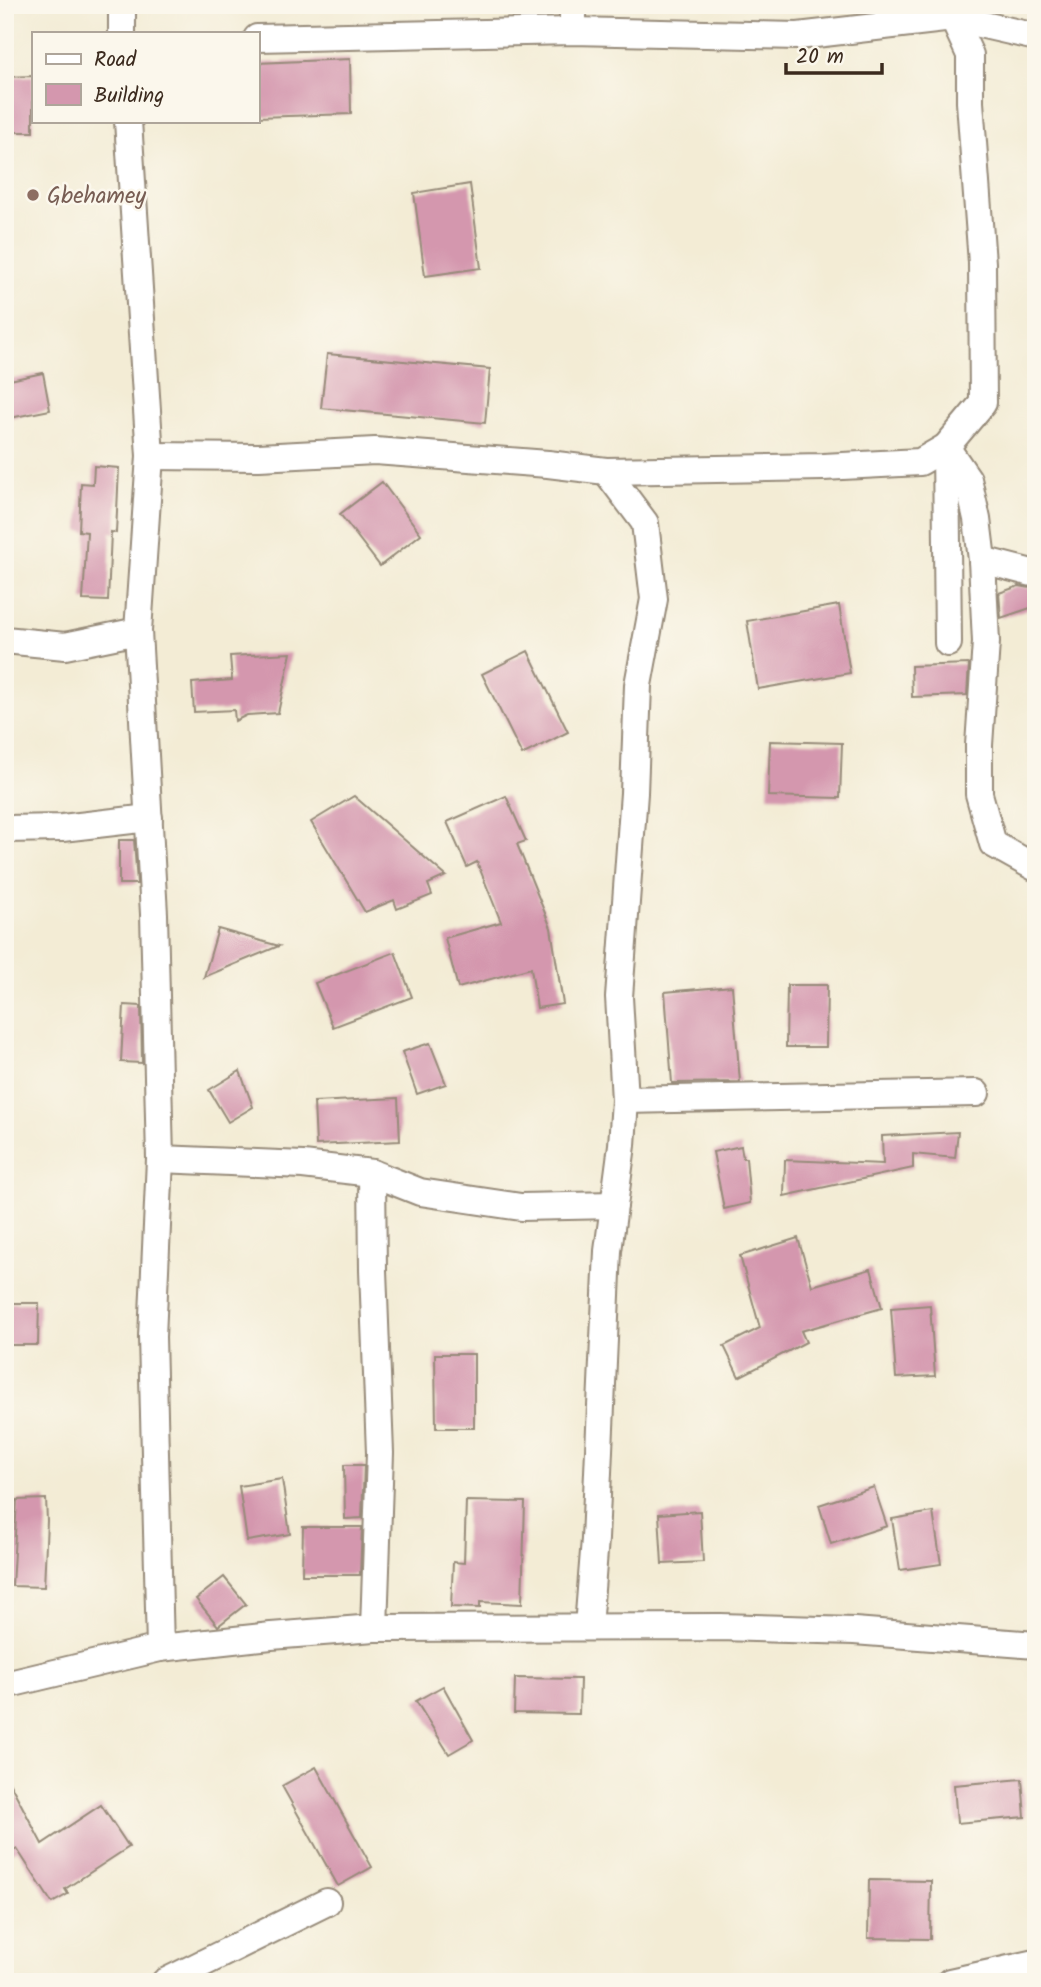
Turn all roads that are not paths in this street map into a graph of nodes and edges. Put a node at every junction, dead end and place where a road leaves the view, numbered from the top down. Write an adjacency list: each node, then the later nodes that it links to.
1 (122, 5): 4 (street)
2 (953, 12): 3 (street); 5 (street); 8 (street)
3 (573, 18): 6 (street)
4 (122, 32)
5 (1036, 37)
6 (259, 38)
7 (128, 122): 9 (street)
8 (946, 447): 10 (street); 11 (street); 15 (street)
9 (150, 456): 10 (street); 13 (street)
10 (606, 471): 20 (street)
11 (982, 560): 12 (street); 18 (street)
12 (1036, 574)
13 (138, 631): 14 (street); 16 (street)
14 (5, 640)
15 (948, 642)
16 (149, 818): 17 (street); 21 (street)
17 (5, 829)
18 (1036, 868)
19 (976, 1093): 20 (street)
20 (625, 1100): 23 (street)
21 (160, 1159): 22 (street); 27 (street)
22 (372, 1173): 23 (street); 25 (street)
23 (614, 1205): 24 (street)
24 (588, 1626): 25 (street); 26 (street)
25 (374, 1628): 27 (street)
26 (1036, 1645)
27 (160, 1648): 28 (street)
28 (5, 1685)
29 (327, 1902): 31 (street)
30 (1036, 1963): 32 (street)
31 (165, 1982)
32 (950, 1982)

